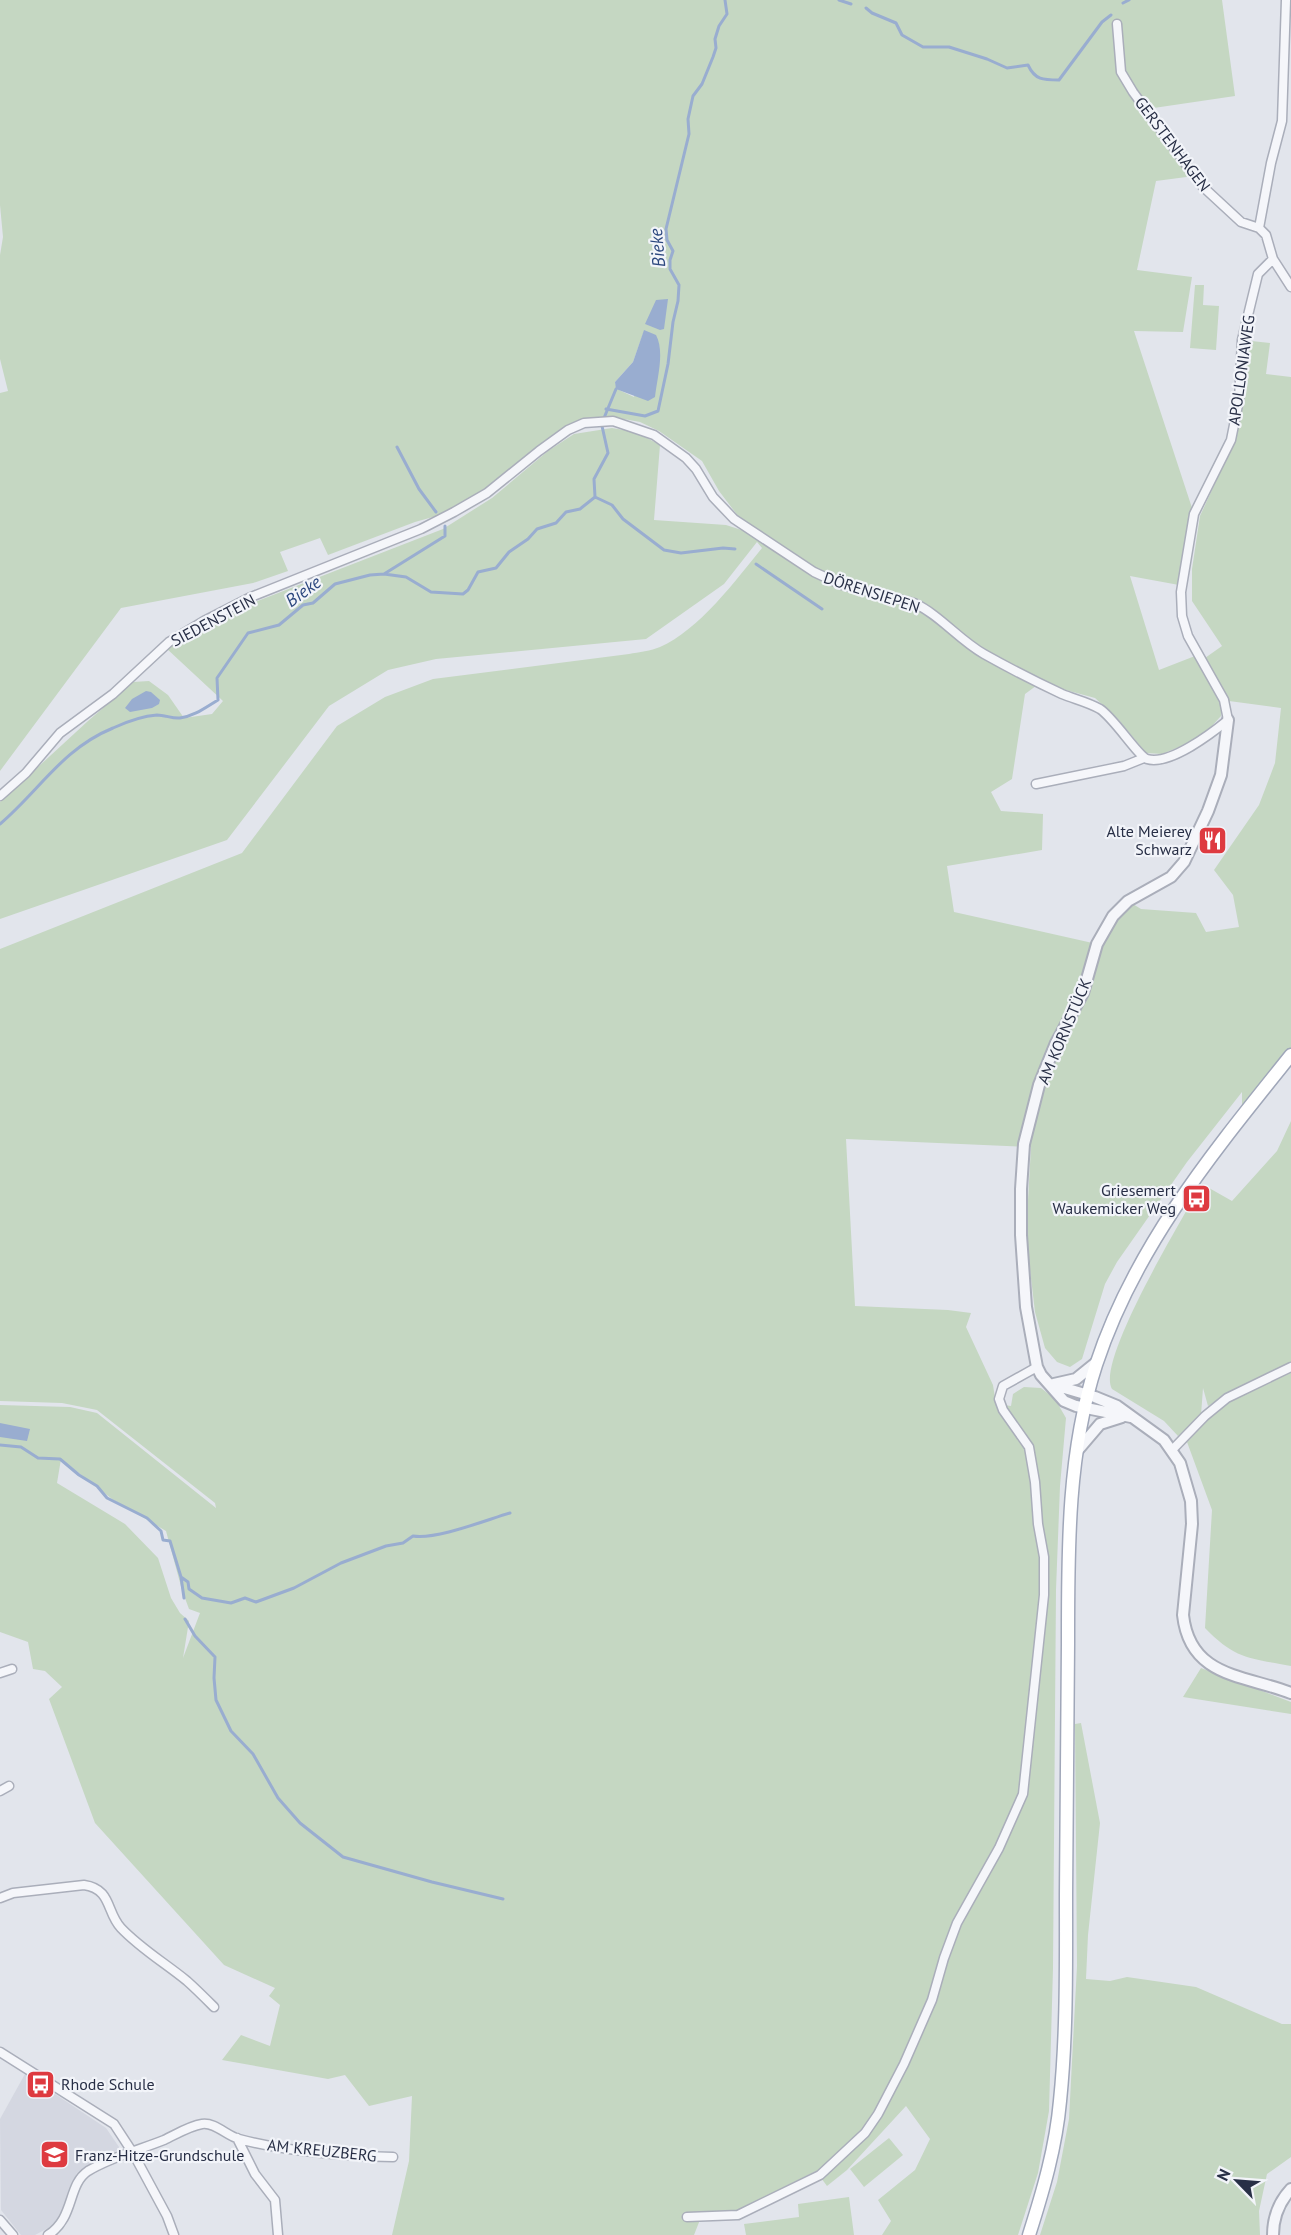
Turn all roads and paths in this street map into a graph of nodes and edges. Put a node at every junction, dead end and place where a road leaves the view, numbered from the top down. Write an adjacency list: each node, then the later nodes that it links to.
1 (1286, 0): 3 (street)
2 (1117, 24): 5 (street, GERSTENHAGEN)
3 (1284, 29): 4 (street); 5 (street)
4 (1291, 39)
5 (1259, 228): 6 (street)
6 (1273, 259): 7 (street); 9 (street, APOLLONIAWEG)
7 (1291, 287)
8 (584, 423): 10 (street, DÖRENSIEPEN); 12 (street, SIEDENSTEIN)
9 (1228, 720): 10 (street); 16 (street, AM KORNSTÜCK)
10 (1144, 758): 11 (street)
11 (1036, 784)
12 (0, 796)
13 (1291, 1055): 14 (main road)
14 (1097, 1362): 17 (street); 18 (main road)
15 (1291, 1366): 21 (street)
16 (1036, 1367): 17 (street); 35 (street)
17 (1051, 1384): 18 (street); 19 (street)
18 (1087, 1395): 19 (main road); 20 (street)
19 (1084, 1408): 20 (street); 22 (main road)
20 (1131, 1417): 21 (street); 22 (street)
21 (1172, 1450): 25 (street)
22 (1077, 1451): 41 (main road)
23 (12, 1668): 24 (street)
24 (0, 1673)
25 (1291, 1693)
26 (9, 1786): 27 (street)
27 (0, 1791)
28 (0, 1898): 29 (street)
29 (214, 2007)
30 (0, 2052): 32 (street)
31 (237, 2138): 32 (street, AM KREUZBERG); 33 (street, AM KREUZBERG); 40 (street)
32 (133, 2153): 38 (street, AM KREUZBERG); 39 (street)
33 (393, 2157)
34 (1291, 2189): 42 (street)
35 (687, 2217)
36 (0, 2220): 37 (street)
37 (13, 2235)
38 (50, 2235)
39 (174, 2235)
40 (278, 2235)
41 (1029, 2235)
42 (1273, 2235)

